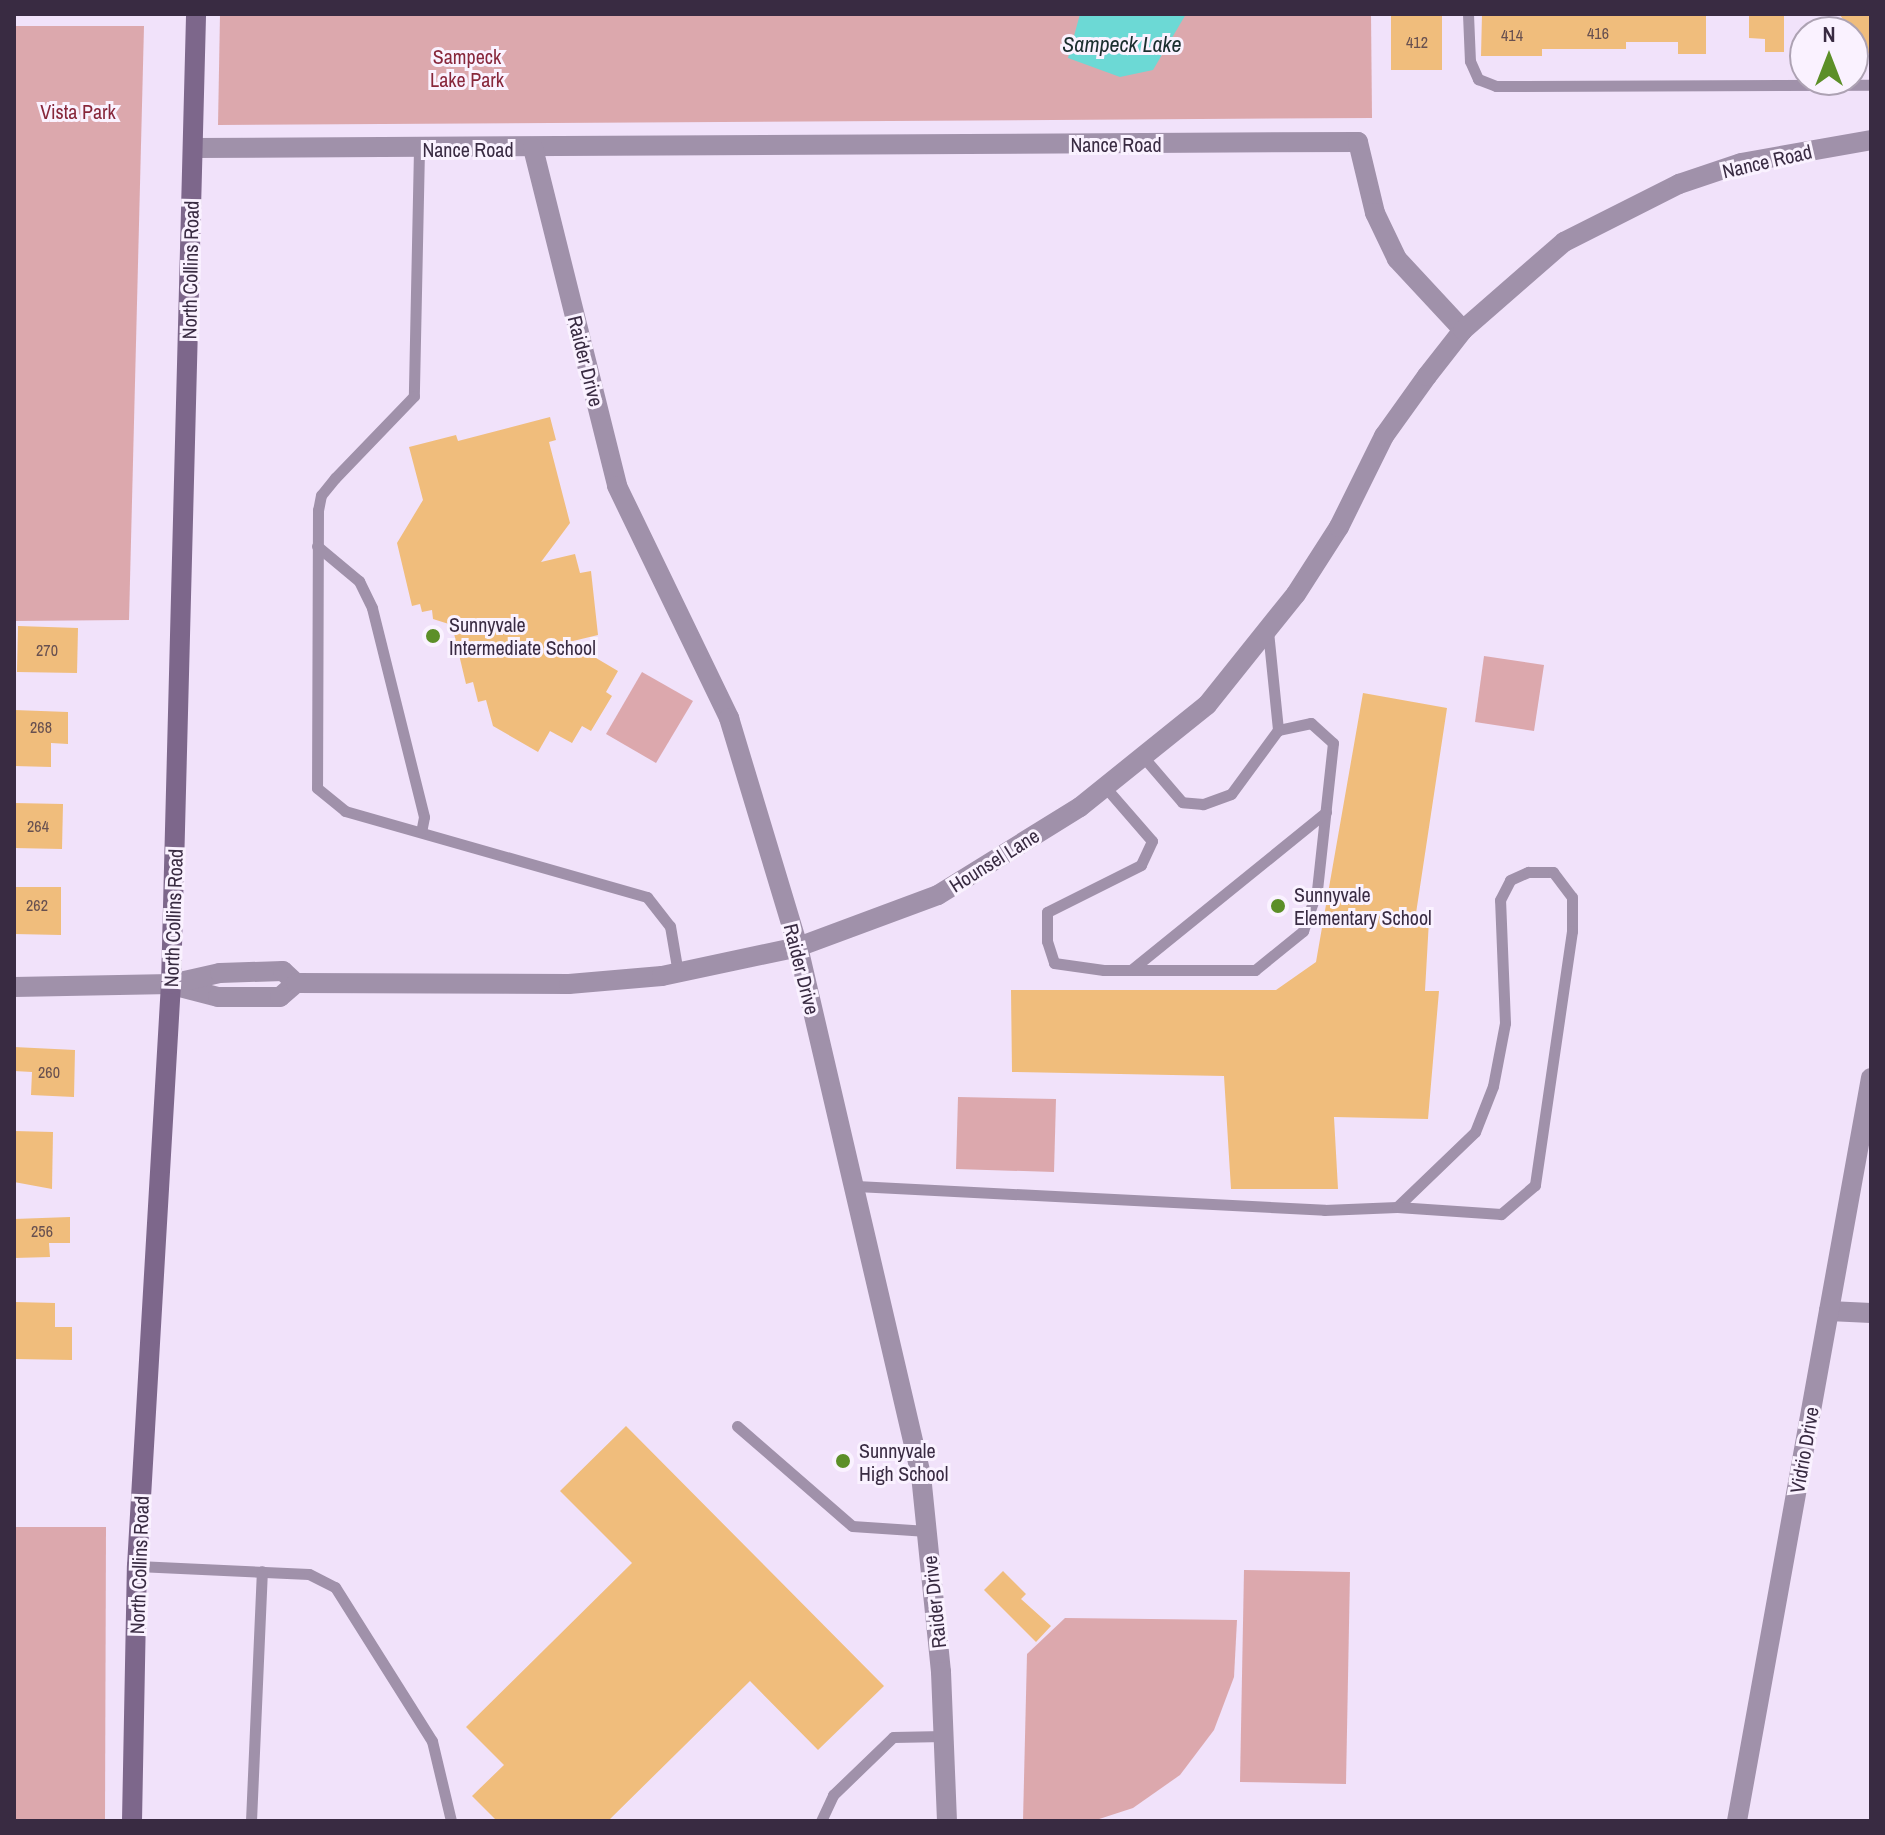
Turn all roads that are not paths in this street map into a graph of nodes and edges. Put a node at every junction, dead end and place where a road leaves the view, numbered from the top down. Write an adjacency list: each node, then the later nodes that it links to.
1 (196, 14): 5 (street, North Collins Road)
2 (1468, 14): 3 (lane)
3 (1871, 85)
4 (1871, 140): 8 (street, Nance Road)
5 (193, 148): 7 (street, Nance Road); 19 (street, North Collins Road)
6 (533, 148): 7 (street, Nance Road); 8 (street, Nance Road); 16 (street, Raider Drive)
7 (419, 149): 9 (lane)
8 (1463, 330): 10 (street, Hounsel Lane)
9 (317, 546): 15 (lane); 15 (lane)
10 (1268, 631): 11 (lane); 12 (street, Hounsel Lane)
11 (1278, 730): 12 (lane); 14 (lane)
12 (1145, 759): 13 (street, Hounsel Lane)
13 (1106, 788): 16 (street, Hounsel Lane); 17 (lane)
14 (1326, 812): 17 (lane); 17 (lane)
15 (421, 832): 18 (lane)
16 (798, 947): 18 (street, Hounsel Lane); 22 (street, Raider Drive)
17 (1130, 970)
18 (678, 973): 19 (street, Hounsel Lane)
19 (171, 984): 20 (street, Hounsel Lane); 28 (street, North Collins Road)
20 (14, 987)
21 (1871, 1078): 24 (street, Vidrio Drive)
22 (856, 1186): 23 (lane); 27 (street, Raider Drive)
23 (1397, 1207): 23 (lane)
24 (1829, 1311): 25 (street); 36 (street, Vidrio Drive)
25 (1871, 1313)
26 (737, 1426): 27 (lane)
27 (927, 1531): 30 (street, Raider Drive)
28 (137, 1566): 29 (lane); 31 (street, North Collins Road)
29 (262, 1571): 32 (lane); 33 (lane)
30 (944, 1736): 34 (lane); 35 (street, Raider Drive)
31 (132, 1821)
32 (251, 1821)
33 (451, 1821)
34 (821, 1821)
35 (947, 1821)
36 (1737, 1821)

